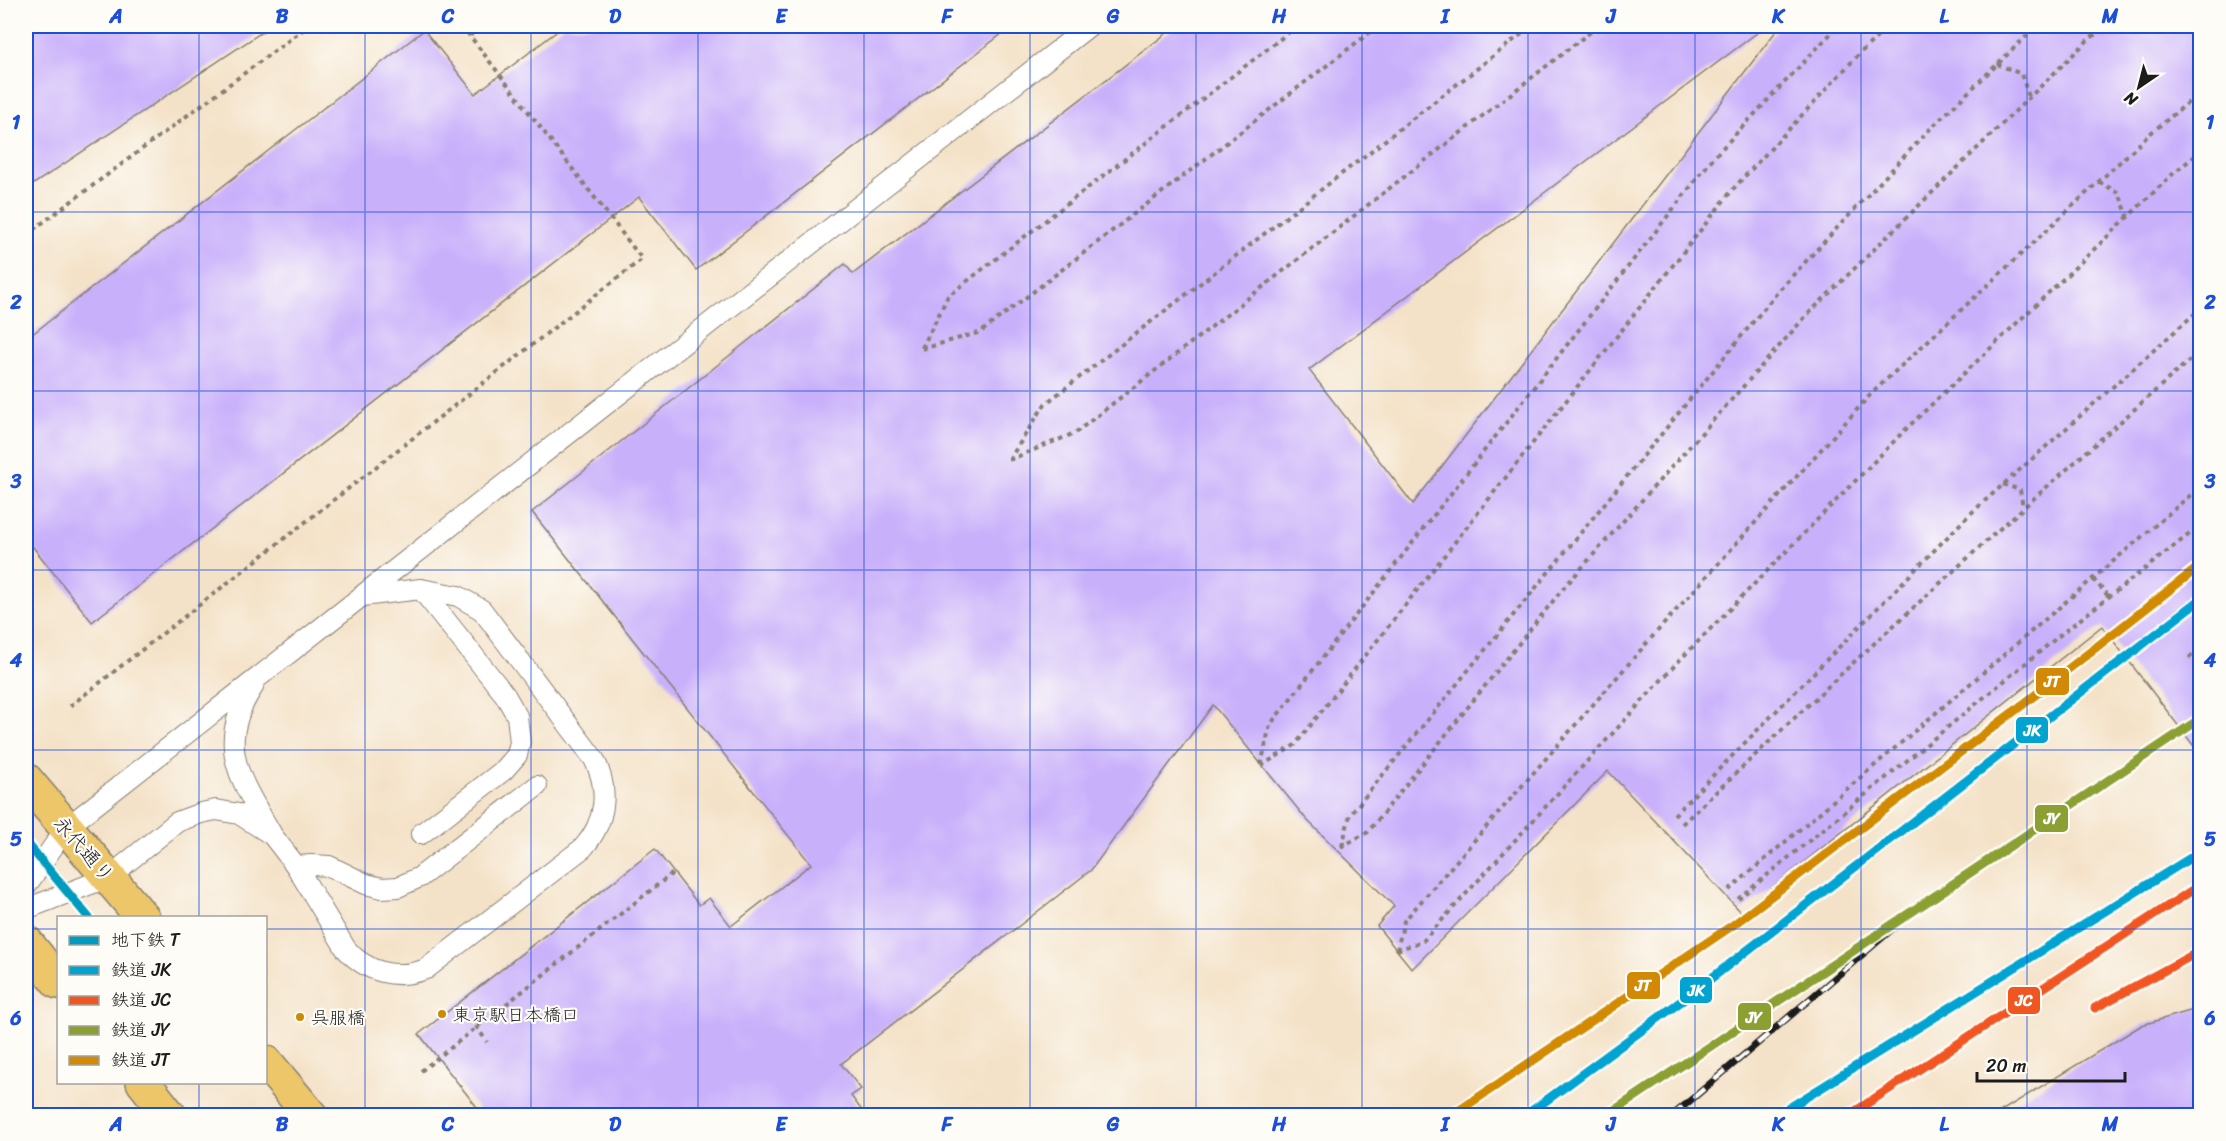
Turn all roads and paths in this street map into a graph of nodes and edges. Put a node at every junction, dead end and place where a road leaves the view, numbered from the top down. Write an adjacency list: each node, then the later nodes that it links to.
1 (308, 26): 20 (path)
2 (462, 26): 13 (path)
3 (478, 26): 13 (path)
4 (1089, 26): 29 (lane)
5 (1297, 26): 6 (path)
6 (1378, 26)
7 (1532, 26): 8 (path)
8 (1598, 26)
9 (1838, 26): 10 (path)
10 (1889, 26)
11 (2037, 26): 14 (path)
12 (2107, 26): 16 (path)
13 (470, 36): 34 (path)
14 (1997, 64): 16 (path); 16 (path)
15 (2200, 93): 18 (path)
16 (2029, 97)
17 (2200, 152): 19 (path)
18 (2099, 182): 19 (path); 19 (path)
19 (2128, 216)
20 (26, 235)
21 (2200, 309): 23 (path)
22 (2200, 351): 25 (path)
23 (2003, 484): 25 (path); 37 (path)
24 (2200, 486): 27 (path)
25 (2024, 507): 38 (path)
26 (2200, 526): 30 (path)
27 (2093, 579): 30 (path); 46 (path)
28 (420, 589): 29 (lane); 40 (lane); 42 (lane)
29 (362, 596): 33 (lane)
30 (2109, 597): 47 (path)
31 (2200, 649): 32 (path)
32 (2188, 658)
33 (258, 678): 39 (lane); 41 (lane)
34 (70, 706)
35 (26, 780): 39 (highway, 永代通り)
36 (537, 786): 42 (lane)
37 (1674, 815)
38 (1682, 824)
39 (66, 828): 44 (highway, 永代通り); 45 (lane)
40 (421, 834)
41 (272, 835): 42 (lane); 44 (lane)
42 (296, 866)
43 (674, 873): 52 (path)
44 (109, 878): 48 (lane); 49 (highway, 永代通り)
45 (26, 886)
46 (1729, 890)
47 (1738, 899)
48 (26, 909)
49 (141, 916)
50 (26, 942): 51 (highway)
51 (57, 981)
52 (476, 1026): 53 (path); 55 (path)
53 (487, 1042)
54 (267, 1063): 58 (highway)
55 (421, 1071)
56 (144, 1084): 57 (highway)
57 (170, 1116)
58 (311, 1116)

